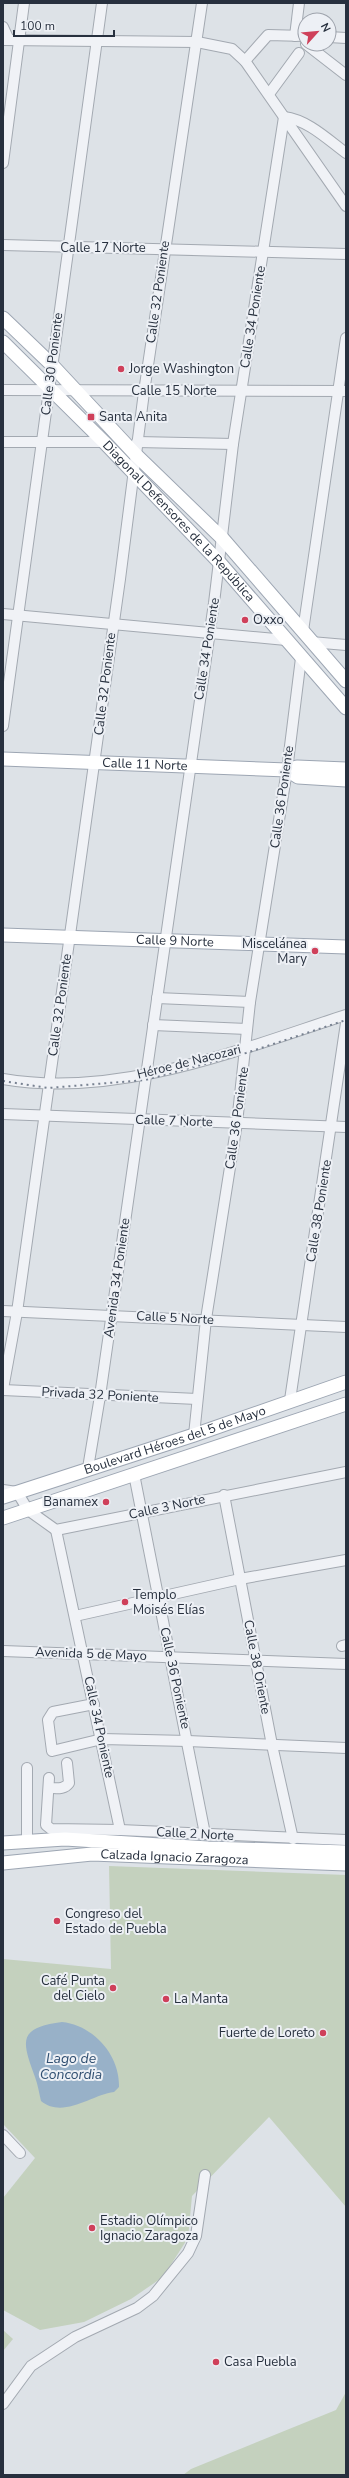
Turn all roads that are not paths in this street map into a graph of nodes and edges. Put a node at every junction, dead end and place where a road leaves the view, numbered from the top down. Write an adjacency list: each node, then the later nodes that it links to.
1 (24, 3): 6 (street)
2 (102, 3): 7 (street, Calle 30 Poniente)
3 (202, 3): 8 (street, Calle 32 Poniente)
4 (3, 27): 6 (street)
5 (297, 36): 11 (street)
6 (10, 40): 7 (street); 16 (street)
7 (97, 41): 8 (street); 19 (street, Calle 30 Poniente)
8 (197, 42): 11 (street); 20 (street, Calle 32 Poniente)
9 (316, 52): 12 (street)
10 (299, 53): 13 (street)
11 (245, 61): 13 (street)
12 (346, 75)
13 (269, 94): 14 (street)
14 (284, 117): 15 (street); 17 (street); 21 (street, Calle 34 Poniente)
15 (346, 153)
16 (3, 158)
17 (346, 206)
18 (3, 245): 19 (street, Calle 17 Norte)
19 (67, 248): 20 (street, Calle 17 Norte); 26 (street, Calle 30 Poniente)
20 (164, 248): 21 (street, Calle 17 Norte); 32 (street, Calle 32 Poniente)
21 (263, 253): 22 (street, Calle 17 Norte); 30 (street, Calle 34 Poniente)
22 (346, 254)
23 (3, 318): 26 (main road, Diagonal Defensores de la República)
24 (346, 338): 31 (street)
25 (3, 342): 27 (main road, Diagonal Defensores de la República)
26 (52, 365): 27 (street, Calle 30 Poniente); 29 (main road, Diagonal Defensores de la República)
27 (50, 389): 28 (street, Calle 15 Norte); 29 (street, Calle 15 Norte); 34 (street, Calle 30 Poniente); 35 (main road, Diagonal Defensores de la República)
28 (3, 390)
29 (76, 390): 32 (street, Calle 15 Norte); 37 (main road, Diagonal Defensores de la República)
30 (242, 391): 31 (street, Calle 15 Norte); 32 (street, Calle 15 Norte); 36 (street, Calle 34 Poniente)
31 (342, 391): 44 (street)
32 (144, 392): 37 (street, Calle 32 Poniente)
33 (3, 442): 34 (street)
34 (42, 442): 35 (street); 42 (street, Calle 30 Poniente)
35 (104, 442): 38 (main road, Diagonal Defensores de la República)
36 (233, 444): 37 (street); 39 (street, Calle 34 Poniente)
37 (136, 448): 38 (street, Calle 32 Poniente); 39 (main road, Diagonal Defensores de la República)
38 (133, 472): 40 (main road, Diagonal Defensores de la República); 43 (street, Calle 32 Poniente)
39 (223, 539): 40 (street, Calle 34 Poniente); 44 (main road, Diagonal Defensores de la República)
40 (219, 562): 45 (street, Calle 34 Poniente); 46 (main road, Diagonal Defensores de la República)
41 (3, 614): 42 (street)
42 (18, 615): 43 (street); 52 (street, Calle 30 Poniente)
43 (113, 625): 45 (street); 54 (street, Calle 32 Poniente)
44 (303, 631): 47 (main road, Diagonal Defensores de la República)
45 (209, 634): 46 (street); 55 (street, Calle 34 Poniente)
46 (286, 640): 49 (main road, Diagonal Defensores de la República)
47 (312, 642): 48 (street); 50 (main road, Diagonal Defensores de la República)
48 (346, 645)
49 (301, 658): 51 (main road, Diagonal Defensores de la República); 57 (street, Calle 36 Poniente)
50 (346, 681)
51 (346, 708)
52 (3, 726)
53 (3, 759): 54 (main road, Calle 11 Norte)
54 (95, 763): 55 (main road, Calle 11 Norte); 60 (street, Calle 32 Poniente)
55 (190, 767): 57 (main road, Calle 11 Norte); 61 (street, Calle 34 Poniente)
56 (346, 769): 57 (main road, Calle 11 Norte)
57 (287, 770): 58 (main road, Calle 11 Norte); 62 (street, Calle 36 Poniente)
58 (346, 780)
59 (3, 935): 60 (main road, Calle 9 Norte)
60 (69, 937): 61 (main road, Calle 9 Norte); 73 (street, Calle 32 Poniente)
61 (165, 940): 62 (main road, Calle 9 Norte); 64 (street, Calle 34 Poniente)
62 (260, 944): 63 (main road, Calle 9 Norte); 65 (street, Calle 36 Poniente)
63 (346, 946)
64 (157, 998): 65 (street); 68 (street, Calle 34 Poniente)
65 (250, 1002): 69 (street, Calle 36 Poniente)
66 (346, 1015): 70 (street, Héroe de Nacozari)
67 (346, 1023): 79 (street, Calle 38 Poniente)
68 (153, 1025): 69 (street); 71 (street, Calle 34 Poniente)
69 (248, 1029): 70 (street, Calle 36 Poniente)
70 (247, 1048): 71 (street, Héroe de Nacozari); 78 (street, Calle 36 Poniente)
71 (147, 1076): 73 (street, Héroe de Nacozari); 74 (street, Calle 34 Poniente)
72 (3, 1079): 73 (street, Héroe de Nacozari)
73 (48, 1084): 76 (street, Calle 32 Poniente)
74 (144, 1087): 77 (street, Avenida 34 Poniente)
75 (3, 1114): 76 (street, Calle 7 Norte)
76 (44, 1116): 77 (street, Calle 7 Norte); 82 (street, Calle 32 Poniente)
77 (140, 1119): 78 (street, Calle 7 Norte); 83 (street, Avenida 34 Poniente)
78 (237, 1123): 79 (street, Calle 7 Norte); 84 (street, Calle 36 Poniente)
79 (332, 1126): 80 (street, Calle 7 Norte); 85 (street, Calle 38 Poniente)
80 (346, 1127)
81 (3, 1311): 82 (street, Calle 5 Norte)
82 (17, 1312): 83 (street, Calle 5 Norte); 88 (street, Calle 32 Poniente)
83 (112, 1315): 84 (street, Calle 5 Norte); 89 (street, Avenida 34 Poniente)
84 (206, 1319): 85 (street, Calle 5 Norte); 90 (street, Calle 36 Poniente)
85 (301, 1325): 86 (street, Calle 5 Norte); 91 (street, Calle 38 Poniente)
86 (346, 1327)
87 (346, 1382): 91 (main road, Boulevard Héroes del 5 de Mayo)
88 (3, 1390): 89 (street, Privada 32 Poniente)
89 (100, 1396): 90 (street, Privada 32 Poniente); 94 (street, Avenida 34 Poniente)
90 (197, 1399): 93 (street, Calle 36 Poniente)
91 (290, 1400): 93 (main road, Boulevard Héroes del 5 de Mayo)
92 (346, 1404): 96 (main road, Boulevard Héroes del 5 de Mayo)
93 (194, 1435): 94 (main road, Boulevard Héroes del 5 de Mayo)
94 (88, 1468): 98 (main road, Boulevard Héroes del 5 de Mayo)
95 (346, 1472): 99 (street, Calle 3 Norte)
96 (134, 1474): 101 (main road, Boulevard Héroes del 5 de Mayo); 102 (street, Calle 36 Poniente)
97 (3, 1490): 98 (street)
98 (17, 1492): 100 (main road, Boulevard Héroes del 5 de Mayo); 101 (street)
99 (224, 1495): 102 (street, Calle 3 Norte); 106 (street, Calle 38 Oriente)
100 (3, 1497)
101 (28, 1510): 103 (main road, Boulevard Héroes del 5 de Mayo); 104 (street)
102 (142, 1513): 104 (street, Calle 3 Norte); 107 (street, Calle 36 Poniente)
103 (3, 1518)
104 (56, 1530): 108 (street, Calle 34 Poniente)
105 (346, 1560): 106 (street)
106 (240, 1580): 107 (street); 112 (street, Calle 38 Oriente)
107 (158, 1598): 108 (street); 111 (street, Calle 36 Poniente)
108 (75, 1616): 110 (street, Calle 34 Poniente)
109 (3, 1650): 110 (street, Avenida 5 de Mayo)
110 (83, 1654): 111 (street, Avenida 5 de Mayo); 114 (street, Calle 34 Poniente)
111 (171, 1657): 112 (street, Avenida 5 de Mayo); 116 (street, Calle 36 Poniente)
112 (256, 1661): 113 (street, Avenida 5 de Mayo); 117 (street, Calle 38 Oriente)
113 (346, 1664)
114 (94, 1704): 115 (street, Calle 34 Poniente); 115 (street)
115 (102, 1739): 116 (street); 121 (street, Calle 34 Poniente)
116 (188, 1741): 117 (street); 123 (street, Calle 36 Poniente)
117 (272, 1745): 118 (street); 125 (street, Calle 38 Oriente)
118 (346, 1748)
119 (67, 1763): 122 (street)
120 (27, 1768): 126 (street)
121 (120, 1830): 123 (street, Calle 2 Norte); 124 (street, Calle 2 Norte)
122 (65, 1834): 124 (main road, Calzada Ignacio Zaragoza); 126 (main road, Calzada Ignacio Zaragoza)
123 (205, 1834): 125 (street, Calle 2 Norte)
124 (84, 1835): 129 (main road, Calzada Ignacio Zaragoza)
125 (293, 1839): 127 (street, Calle 2 Norte)
126 (27, 1840): 128 (main road, Calzada Ignacio Zaragoza)
127 (346, 1840)
128 (3, 1843)
129 (346, 1852)
130 (3, 1863): 131 (main road, Calzada Ignacio Zaragoza)
131 (346, 1864)
132 (3, 2135): 133 (street)
133 (20, 2153)
134 (205, 2175): 135 (street)
135 (3, 2404)

